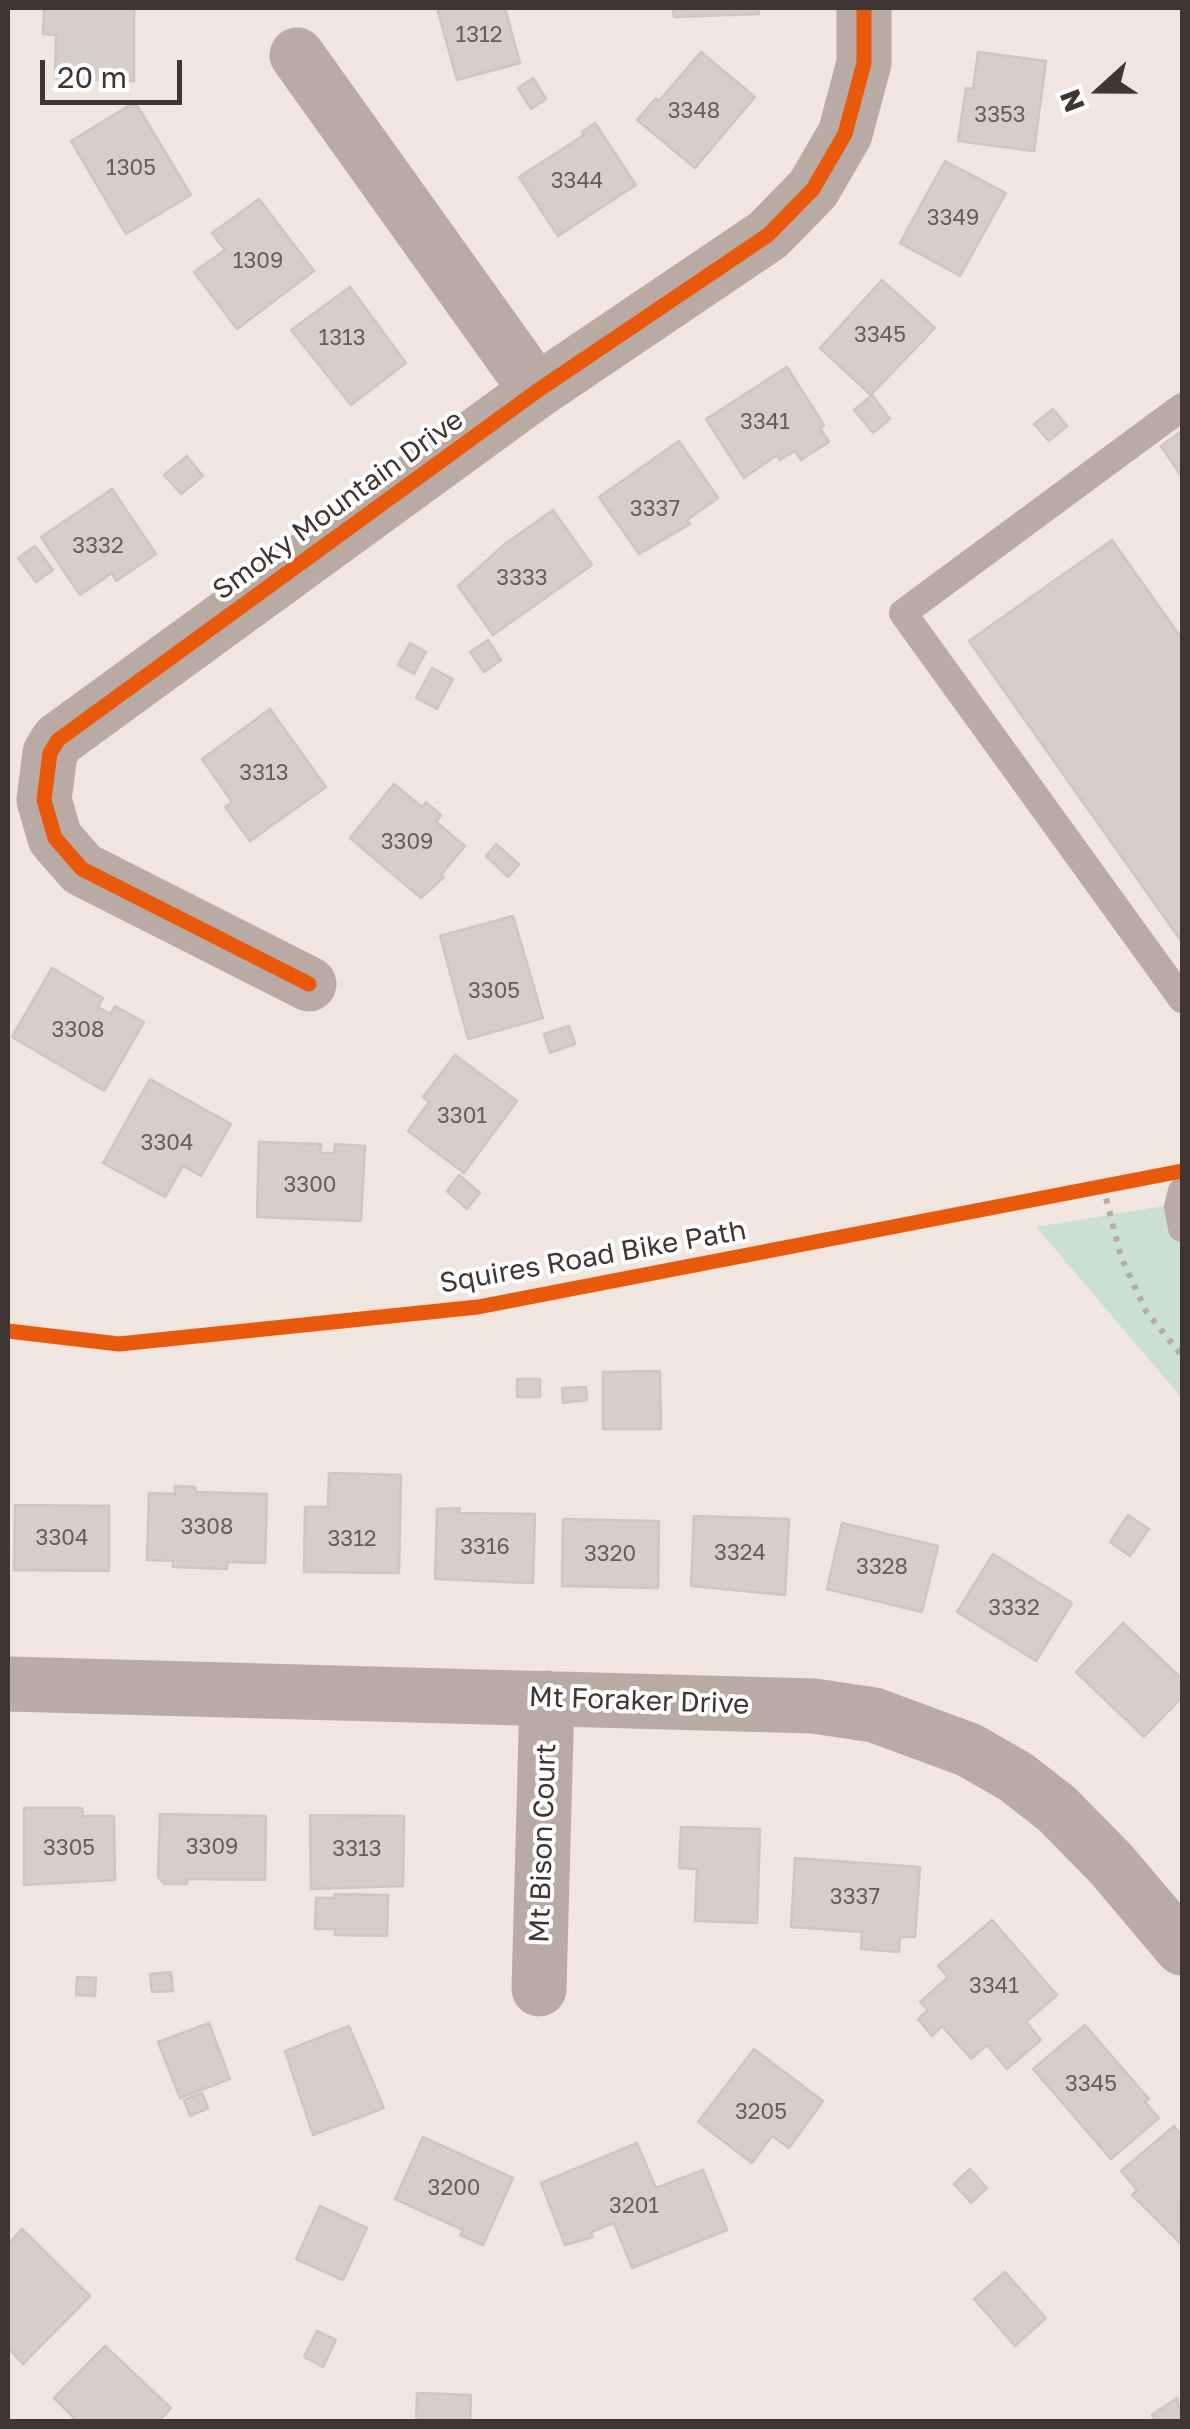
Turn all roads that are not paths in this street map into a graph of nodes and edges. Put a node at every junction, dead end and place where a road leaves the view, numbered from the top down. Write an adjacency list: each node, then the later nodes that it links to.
1 (864, 8): 3 (street, Smoky Mountain Drive)
2 (297, 55): 3 (street)
3 (538, 390): 5 (street, Smoky Mountain Drive)
4 (1182, 407): 6 (lane)
5 (310, 984)
6 (1182, 999)
7 (1182, 1191): 8 (lane)
8 (1182, 1228)
9 (8, 1684): 10 (street, Mt Foraker Drive)
10 (548, 1698): 11 (street, Mt Foraker Drive); 12 (street, Mt Bison Court)
11 (1182, 1948)
12 (539, 1989)

